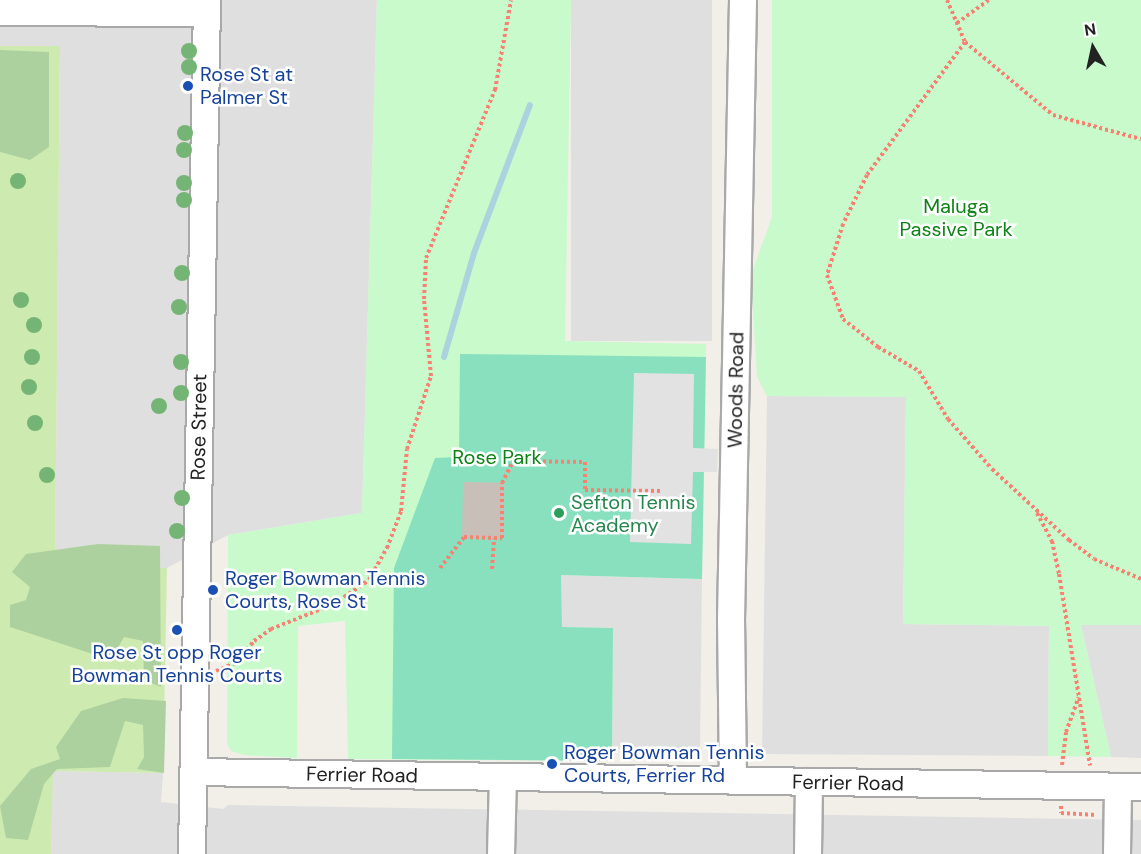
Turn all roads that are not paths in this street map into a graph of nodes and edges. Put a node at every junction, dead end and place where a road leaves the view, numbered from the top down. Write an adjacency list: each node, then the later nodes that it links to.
1 (743, 0): 6 (street, Woods Road)
2 (207, 7): 3 (street); 4 (street, Rose Street)
3 (0, 12)
4 (194, 772): 5 (street, Ferrier Road); 9 (street, Rose Street)
5 (503, 777): 6 (street, Ferrier Road); 10 (street)
6 (733, 781): 7 (street, Ferrier Road)
7 (809, 782): 8 (street, Ferrier Road); 11 (street)
8 (1130, 787): 12 (street)
9 (192, 854)
10 (501, 854)
11 (808, 854)
12 (1117, 854)

